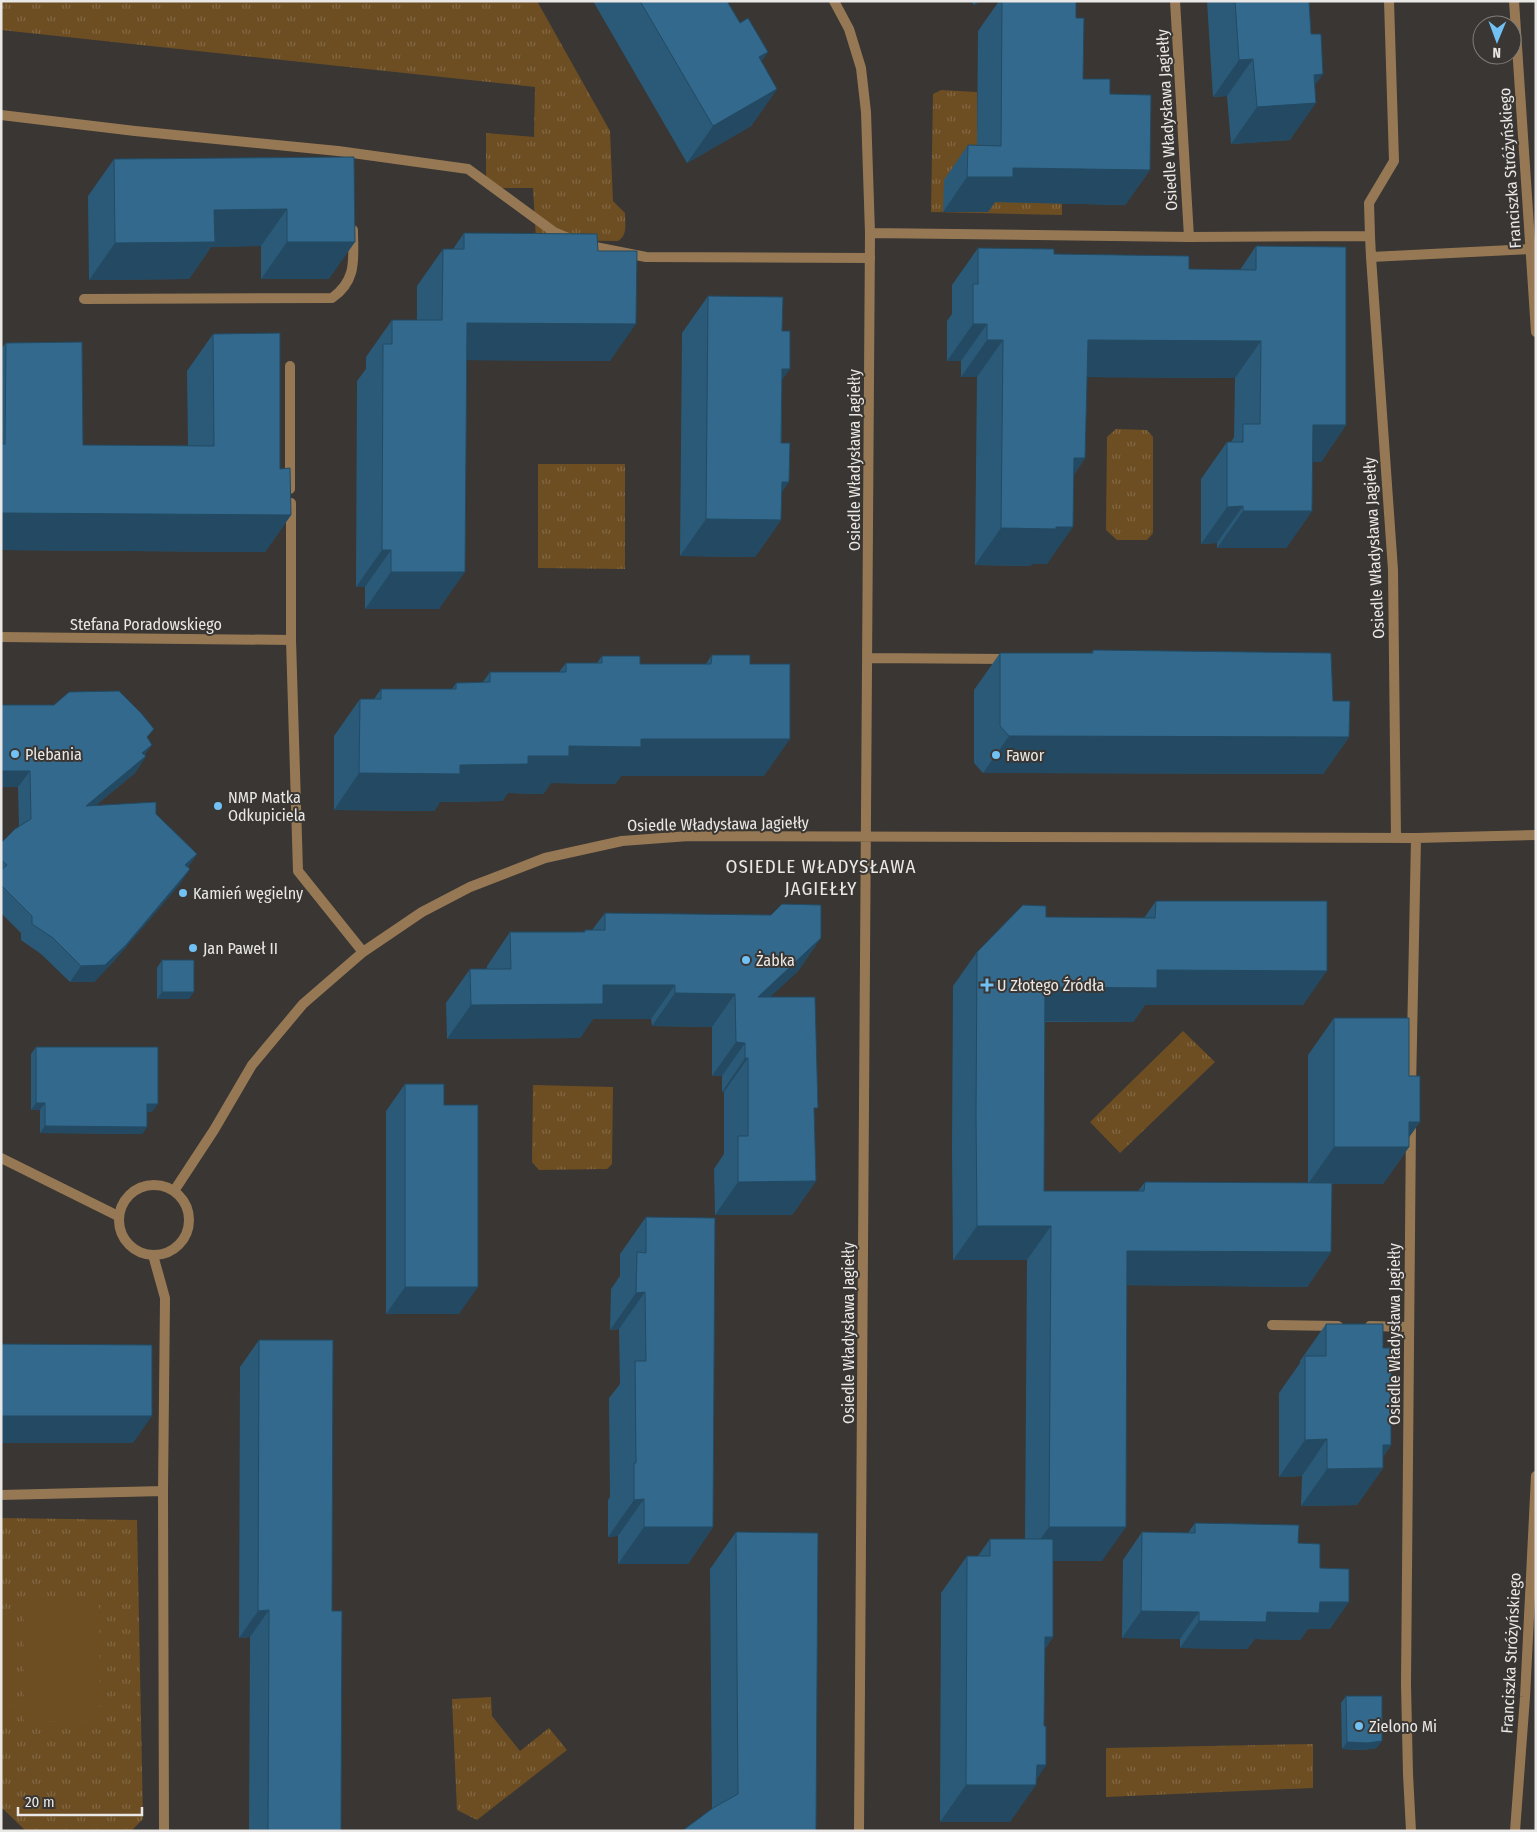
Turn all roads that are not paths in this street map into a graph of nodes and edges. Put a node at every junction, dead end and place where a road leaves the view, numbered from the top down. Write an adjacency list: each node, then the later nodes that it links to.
1 (834, 1): 8 (street, Osiedle Władysława Jagiełły)
2 (1175, 1): 10 (street, Osiedle Władysława Jagiełły)
3 (1389, 1): 9 (street, Osiedle Władysława Jagiełły)
4 (1514, 1): 7 (street, Franciszka Stróżyńskiego)
5 (1, 115): 13 (street)
6 (353, 220): 14 (street)
7 (1532, 225): 11 (street, Franciszka Stróżyńskiego)
8 (870, 233): 10 (street); 13 (street, Osiedle Władysława Jagiełły)
9 (1370, 236): 10 (street); 12 (street, Osiedle Władysława Jagiełły)
10 (1189, 237)
11 (1531, 250): 12 (street); 15 (street, Franciszka Stróżyńskiego)
12 (1371, 257): 23 (street, Osiedle Władysława Jagiełły)
13 (870, 258): 19 (street, Osiedle Władysława Jagiełły)
14 (84, 299)
15 (1536, 332)
16 (290, 366): 18 (street)
17 (1, 638): 18 (street, Stefana Poradowskiego)
18 (291, 640): 25 (street)
19 (868, 658): 20 (street); 22 (street, Osiedle Władysława Jagiełły)
20 (1007, 659)
21 (1536, 835): 24 (street, Osiedle Władysława Jagiełły)
22 (867, 836): 23 (street, Osiedle Władysława Jagiełły); 25 (street, Osiedle Władysława Jagiełły); 36 (street, Osiedle Władysława Jagiełły)
23 (1396, 838): 24 (street, Osiedle Władysława Jagiełły)
24 (1416, 838): 31 (street, Osiedle Władysława Jagiełły)
25 (363, 952): 27 (street, Osiedle Władysława Jagiełły)
26 (1, 1158): 28 (street)
27 (174, 1191): 28 (street); 29 (street)
28 (118, 1216): 29 (street)
29 (153, 1255): 33 (street)
30 (1272, 1325): 31 (street)
31 (1409, 1327): 37 (street, Osiedle Władysława Jagiełły)
32 (1536, 1476): 38 (street, Franciszka Stróżyńskiego)
33 (163, 1491): 34 (street); 35 (street)
34 (1, 1495)
35 (164, 1831)
36 (859, 1831)
37 (1411, 1831)
38 (1515, 1831)

